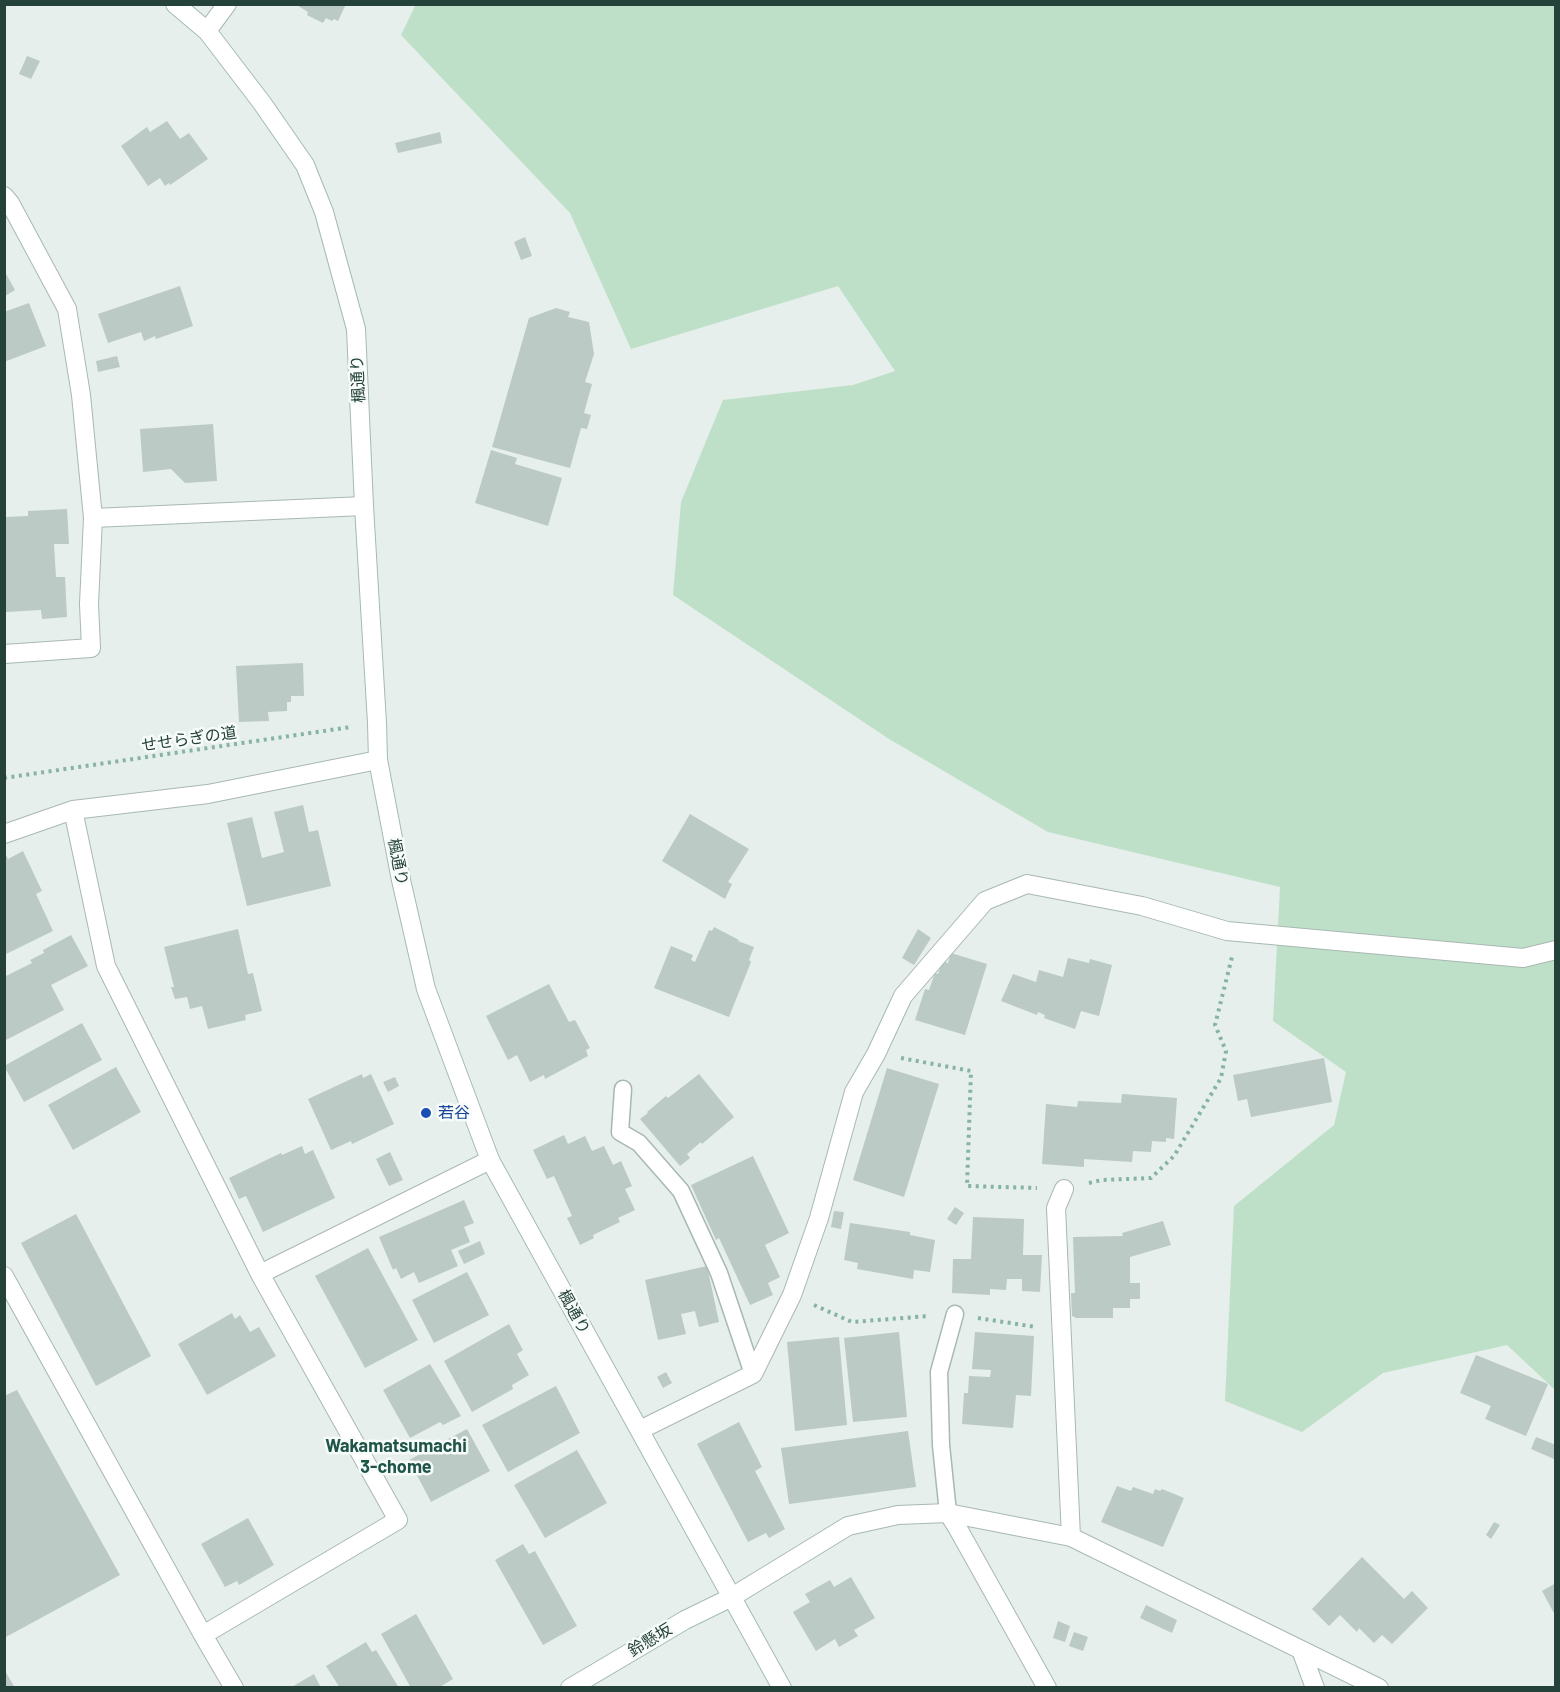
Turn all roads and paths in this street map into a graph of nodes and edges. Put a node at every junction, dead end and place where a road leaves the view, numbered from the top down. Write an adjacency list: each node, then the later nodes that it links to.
1 (175, 4): 3 (street, 楓通り)
2 (227, 4): 3 (street)
3 (207, 31): 5 (street, 楓通り)
4 (4, 196): 6 (street)
5 (364, 506): 6 (street); 8 (street, 楓通り)
6 (93, 518): 7 (street)
7 (4, 654)
8 (377, 723): 9 (street, 楓通り); 10 (path, せせらぎの道)
9 (378, 760): 11 (street); 17 (street, 楓通り)
10 (4, 778)
11 (73, 810): 12 (street); 19 (street)
12 (4, 834)
13 (1227, 931): 14 (street); 15 (street); 18 (path)
14 (1556, 950)
15 (876, 1054): 18 (path); 22 (street)
16 (623, 1089): 22 (lane)
17 (490, 1160): 19 (street); 23 (street, 楓通り)
18 (1064, 1189): 25 (street)
19 (260, 1274): 27 (street)
20 (4, 1276): 27 (street)
21 (955, 1314): 24 (lane)
22 (753, 1374): 23 (street)
23 (640, 1430): 26 (street, 楓通り)
24 (948, 1513): 25 (street, 鈴懸坂); 26 (street, 鈴懸坂); 32 (street)
25 (1071, 1537): 28 (street, 鈴懸坂)
26 (732, 1597): 30 (street, 鈴懸坂); 31 (street, 楓通り)
27 (202, 1635): 29 (street)
28 (1301, 1650): 33 (street); 34 (street, 鈴懸坂)
29 (234, 1688)
30 (570, 1688)
31 (782, 1688)
32 (1047, 1688)
33 (1315, 1688)
34 (1379, 1688)

